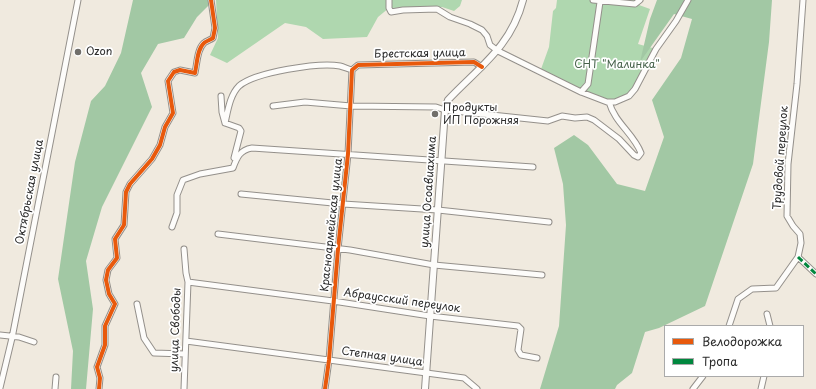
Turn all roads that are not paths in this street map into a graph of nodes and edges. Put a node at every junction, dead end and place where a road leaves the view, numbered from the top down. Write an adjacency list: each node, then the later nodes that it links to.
1 (78, 0): 44 (street, Октябрьская улица)
2 (211, 0): 56 (street)
3 (389, 0): 10 (street)
4 (523, 0): 10 (street, улица Осоавиахима)
5 (593, 0): 9 (street)
6 (640, 0): 9 (street)
7 (688, 0): 15 (street)
8 (803, 0): 32 (street, Трудовой переулок)
9 (600, 2): 13 (street)
10 (498, 51): 11 (street, улица Осоавиахима); 13 (street)
11 (482, 67): 12 (street, Брестская улица); 18 (street, улица Осоавиахима)
12 (352, 70): 17 (street, Красноармейская улица); 19 (street)
13 (581, 92): 15 (street)
14 (221, 96): 19 (street)
15 (609, 102): 18 (street)
16 (273, 106): 17 (street)
17 (351, 106): 18 (street); 20 (street, Красноармейская улица)
18 (445, 110): 22 (street, улица Осоавиахима)
19 (225, 123): 21 (street)
20 (348, 154): 21 (street); 22 (street); 25 (street, Красноармейская улица)
21 (237, 160): 28 (street)
22 (442, 160): 23 (street); 26 (street, улица Осоавиахима)
23 (533, 168)
24 (240, 194): 25 (street)
25 (343, 204): 26 (street); 31 (street, Красноармейская улица)
26 (438, 210): 27 (street); 33 (street, улица Осоавиахима)
27 (549, 222)
28 (172, 227)
29 (218, 234): 31 (street)
30 (184, 249): 36 (street, улица Свободы)
31 (338, 249): 33 (street); 37 (street, Красноармейская улица)
32 (798, 257): 34 (street); 41 (street, Трудовой переулок)
33 (434, 265): 35 (street); 40 (street, улица Осоавиахима)
34 (816, 274)
35 (542, 275)
36 (188, 282): 37 (street, Абраусский переулок); 45 (street, улица Свободы)
37 (334, 301): 40 (street, Абраусский переулок); 49 (street, Красноармейская улица)
38 (137, 304): 47 (street)
39 (766, 314): 42 (street)
40 (430, 316): 48 (street, Абраусский переулок); 50 (street, улица Осоавиахима)
41 (729, 325)
42 (770, 325)
43 (0, 336): 44 (street)
44 (12, 338): 46 (street); 54 (street, Октябрьская улица)
45 (186, 341): 47 (street, улица Свободы); 49 (street, Степная улица)
46 (34, 342)
47 (185, 354): 57 (street, улица Свободы)
48 (537, 358)
49 (329, 360): 50 (street, Степная улица); 58 (street, Красноармейская улица)
50 (427, 374): 59 (street, улица Осоавиахима); 60 (street, Степная улица)
51 (56, 377): 55 (street)
52 (702, 377): 61 (street)
53 (764, 377): 62 (street)
54 (0, 388)
55 (55, 389)
56 (99, 389)
57 (184, 389)
58 (326, 389)
59 (425, 389)
60 (477, 389)
61 (693, 389)
62 (761, 389)

